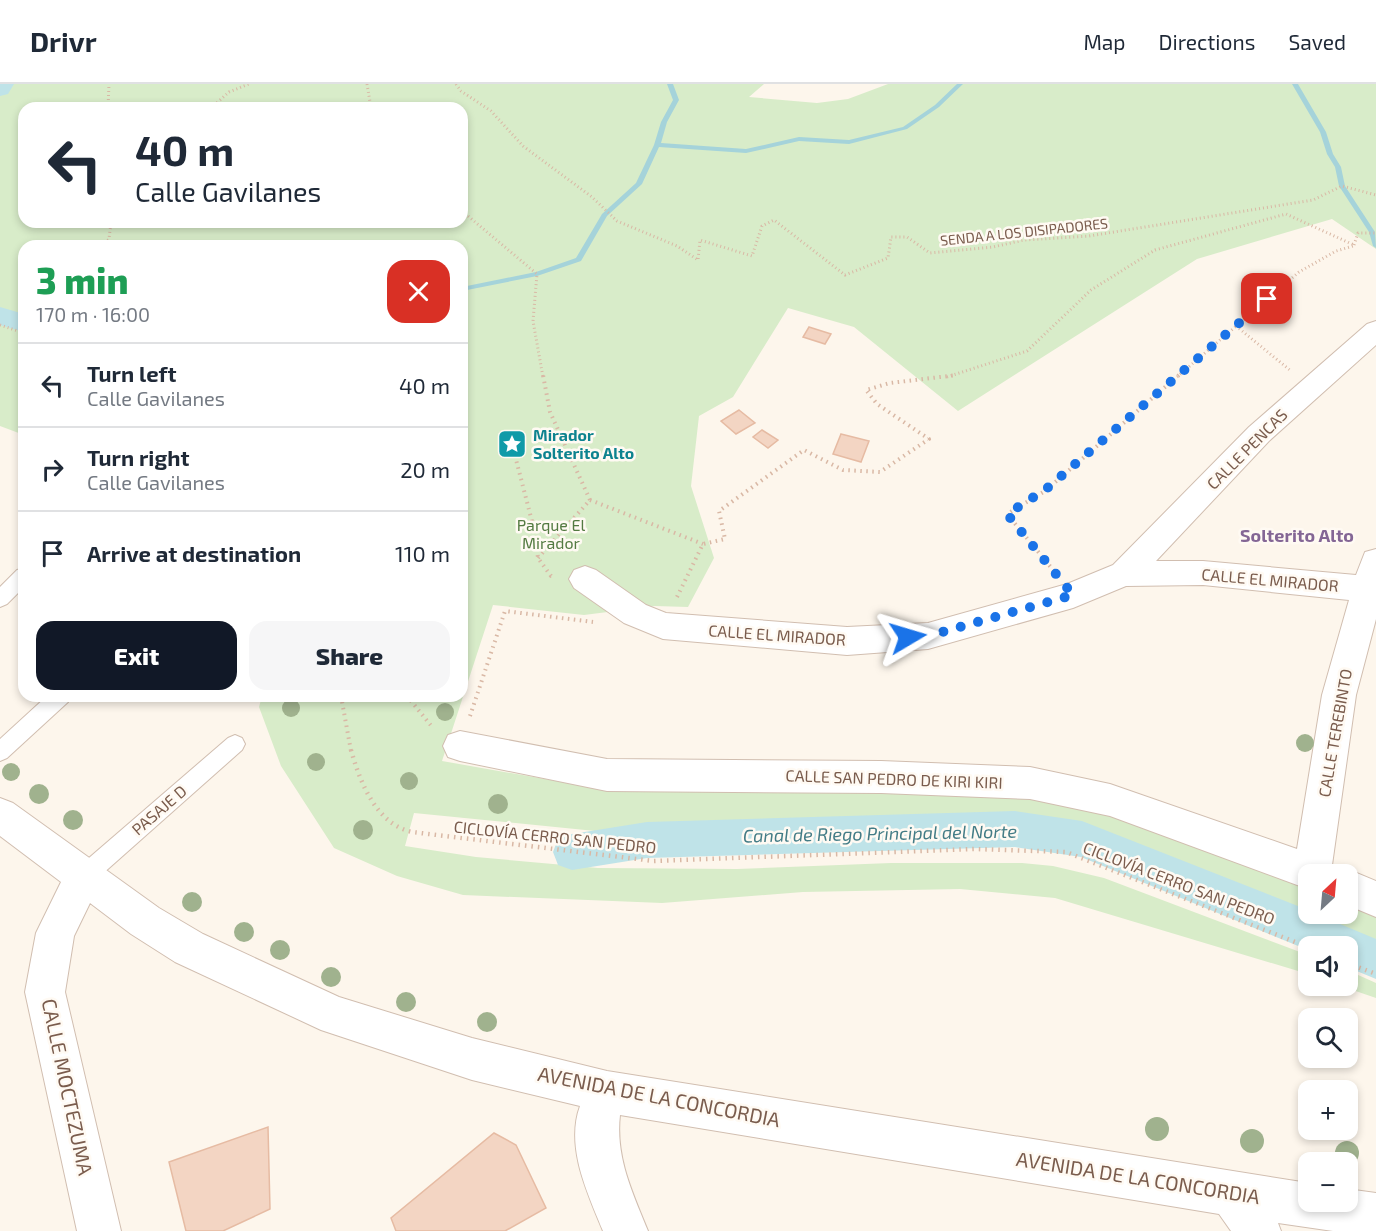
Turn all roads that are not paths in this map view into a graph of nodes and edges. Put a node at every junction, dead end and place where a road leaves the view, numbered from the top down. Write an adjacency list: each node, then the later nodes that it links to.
1 (1376, 330): 2 (street, CALLE PENCAS)
2 (1124, 574): 3 (street, CALLE EL MIRADOR); 5 (street, CALLE EL MIRADOR)
3 (585, 579)
4 (18, 581): 6 (lane)
5 (1371, 591): 12 (street, CALLE TEREBINTO)
6 (0, 599)
7 (55, 702): 10 (lane)
8 (235, 744): 14 (lane, PASAJE D)
9 (460, 746): 13 (street, CALLE SAN PEDRO DE KIRI KIRI)
10 (0, 752)
11 (0, 814): 14 (street, AVENIDA DE LA CONCORDIA)
12 (1315, 864)
13 (1298, 868)
14 (83, 877): 17 (street, AVENIDA DE LA CONCORDIA); 20 (street, CALLE MOCTEZUMA)
15 (1358, 892): 16 (street)
16 (1376, 899)
17 (607, 1092): 18 (street, AVENIDA DE LA CONCORDIA); 21 (street)
18 (1232, 1194): 19 (street, AVENIDA DE LA CONCORDIA); 22 (street)
19 (1376, 1215)
20 (99, 1231)
21 (626, 1231)
22 (1258, 1231)

